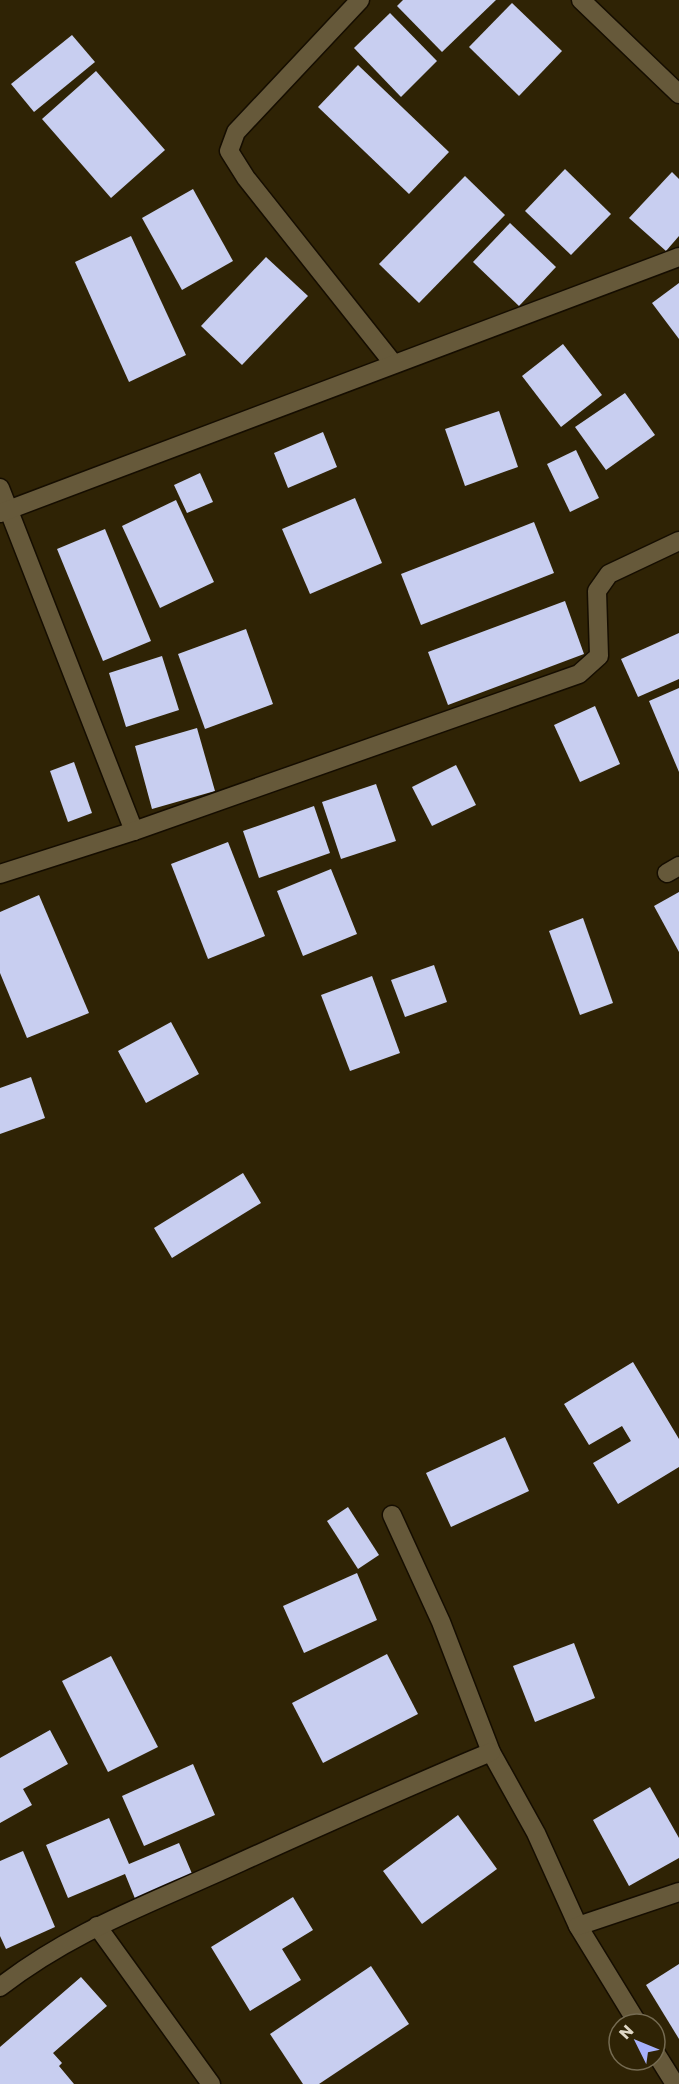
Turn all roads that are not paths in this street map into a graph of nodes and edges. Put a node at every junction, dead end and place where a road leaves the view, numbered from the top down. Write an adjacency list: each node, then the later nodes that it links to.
1 (360, 0): 5 (street)
2 (582, 0): 3 (street)
3 (679, 94)
4 (679, 257): 5 (street)
5 (393, 363): 7 (street)
6 (0, 488): 7 (street)
7 (5, 512): 9 (street)
8 (679, 540): 9 (street)
9 (134, 831): 10 (street)
10 (0, 874)
11 (392, 1515): 12 (street)
12 (491, 1752): 14 (street); 15 (street)
13 (679, 1892): 15 (street)
14 (97, 1926): 16 (street); 19 (street)
15 (578, 1926): 17 (street)
16 (0, 1987)
17 (631, 2012)
18 (667, 2071): 20 (street)
19 (211, 2084)
20 (675, 2084)

